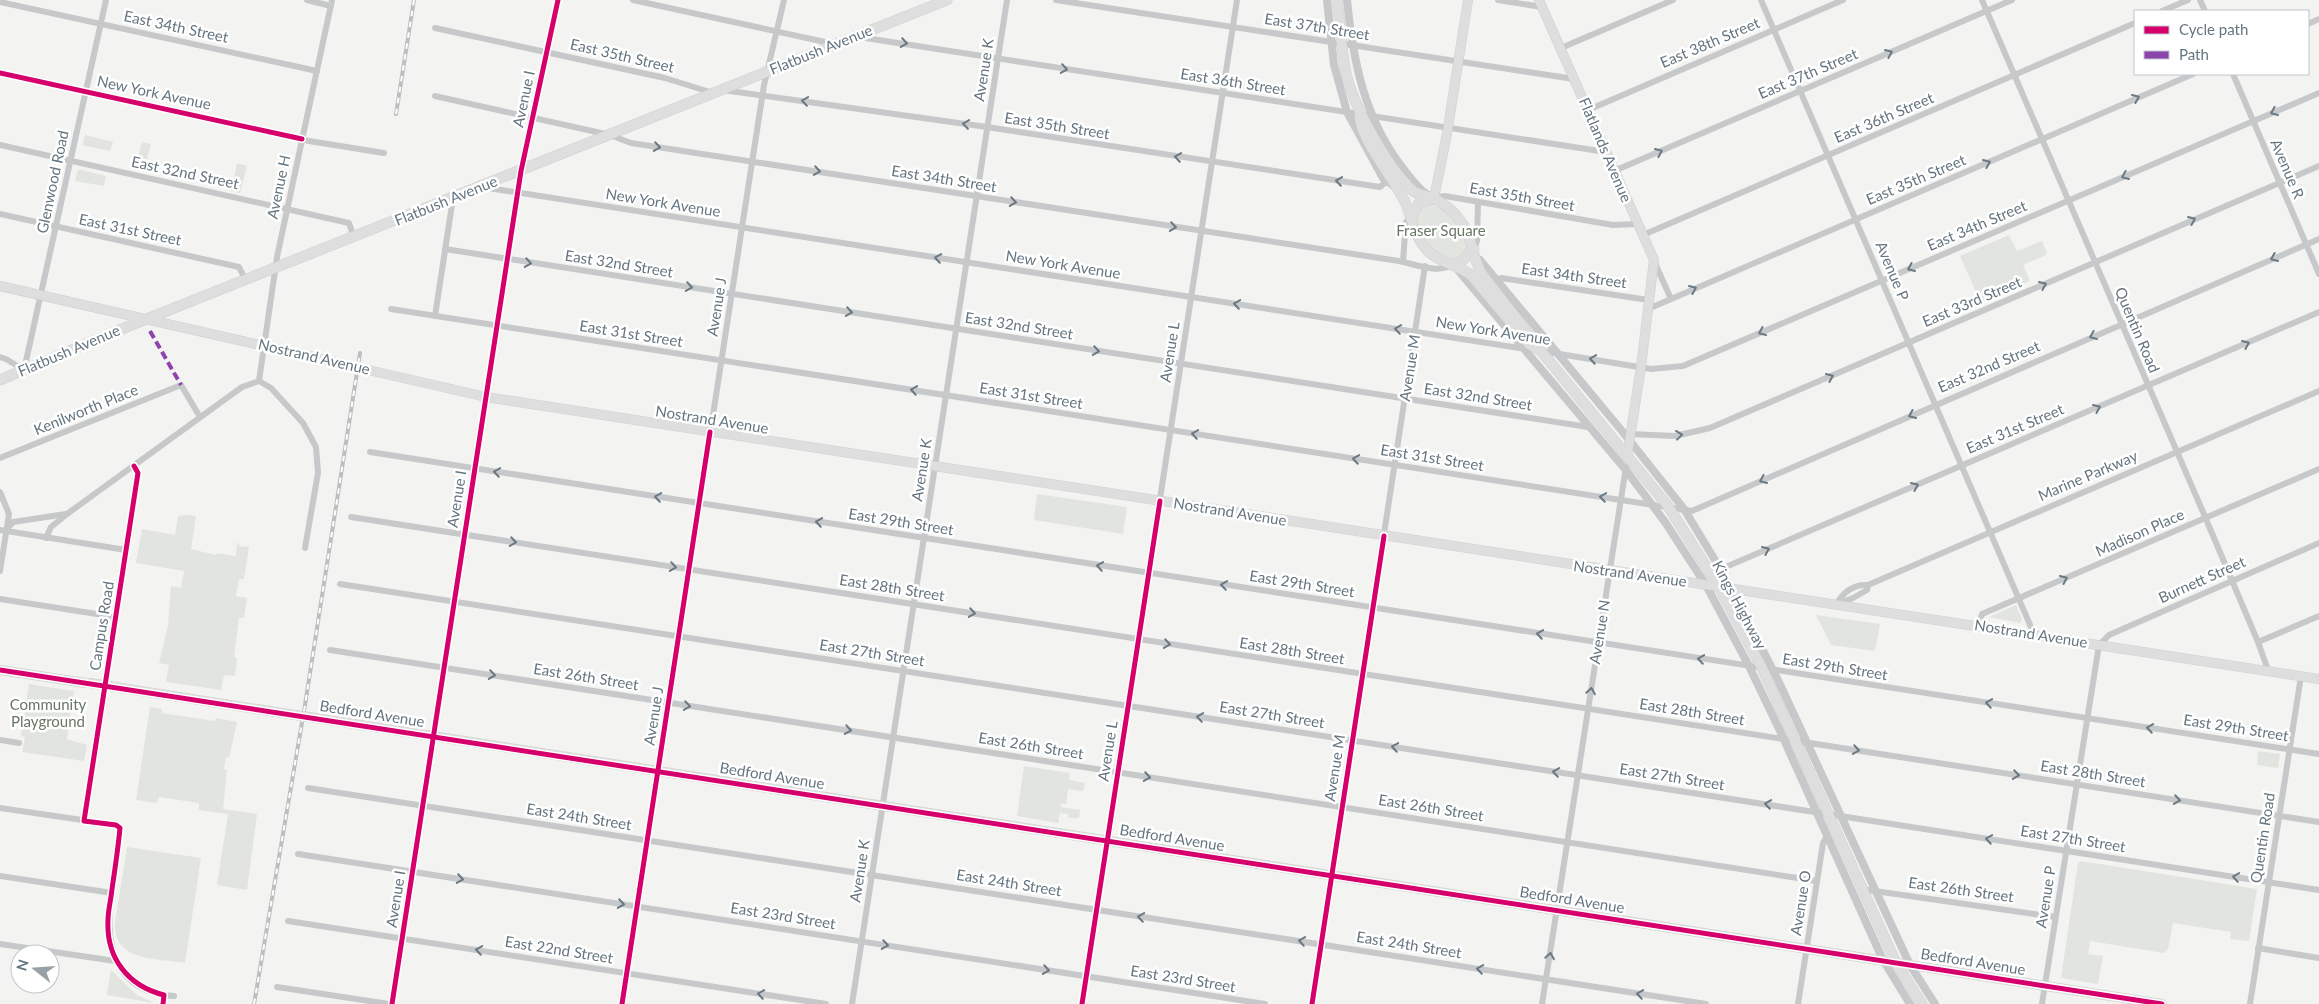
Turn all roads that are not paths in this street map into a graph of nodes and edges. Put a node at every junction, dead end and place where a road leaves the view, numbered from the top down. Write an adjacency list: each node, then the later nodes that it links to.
1 (106, 0): 27 (street, Glenwood Road)
2 (307, 0): 22 (street)
3 (558, 0): 36 (street, Avenue I)
4 (634, 0): 31 (street)
5 (784, 0): 31 (street, Avenue J)
6 (947, 0): 32 (main road, Flatbush Avenue)
7 (1007, 0): 37 (street, Avenue K)
8 (1056, 0): 28 (street, East 37th Street)
9 (1237, 0): 28 (street, Avenue L)
10 (1327, 0): 33 (street, Kings Highway)
11 (1337, 0): 33 (main road, Kings Highway)
12 (1347, 0): 33 (street, Kings Highway)
13 (1468, 0): 38 (main road)
14 (1498, 0): 23 (street)
15 (1673, 0): 35 (street)
16 (1761, 0): 30 (street, Avenue P)
17 (1843, 0): 30 (street, East 38th Street)
18 (1982, 0): 25 (street, Quentin Road)
19 (2012, 0): 25 (street, East 37th Street)
20 (2188, 0): 24 (street)
21 (0, 2): 27 (street, East 34th Street)
22 (332, 3): 39 (street, Avenue H)
23 (1541, 3): 35 (main road, Flatlands Avenue)
24 (2164, 10)
25 (1986, 11): 42 (street, Quentin Road); 46 (street, East 37th Street, one-way to 25)
26 (2134, 23): 42 (street, East 36th Street)
27 (101, 24): 39 (street, East 34th Street); 47 (street, Glenwood Road)
28 (1233, 27): 33 (street, East 37th Street); 49 (street, Avenue L)
29 (434, 28): 36 (street, East 35th Street)
30 (1774, 30): 46 (street, Avenue P); 53 (street, East 38th Street)
31 (777, 32): 34 (street); 40 (street, Avenue J)
32 (856, 37): 34 (main road, Flatbush Avenue); 37 (street, East 36th Street, one-way to 37)
33 (1342, 44): 38 (street, East 37th Street); 54 (street, Kings Highway); 55 (main road, Kings Highway); 56 (street, Kings Highway)
34 (836, 45): 40 (main road, Flatbush Avenue)
35 (1561, 48): 45 (main road, Flatlands Avenue)
36 (547, 52): 48 (street, East 35th Street); 57 (street, Avenue I)
37 (998, 58): 49 (street, East 36th Street, one-way to 49); 59 (street, Avenue K)
38 (1458, 62): 45 (street, East 37th Street); 60 (main road)
39 (317, 71): 62 (street, Avenue H)
40 (768, 72): 48 (main road, Flatbush Avenue); 51 (street, Avenue J)
41 (0, 73): 47 (street, New York Avenue)
42 (2014, 75): 63 (street, Quentin Road); 67 (street, East 36th Street)
43 (2191, 75): 63 (street, East 35th Street, one-way to 43)
44 (2233, 75): 58 (street, Avenue R)
45 (1574, 79): 53 (main road, Flatlands Avenue)
46 (1800, 91): 67 (street, Avenue P); 73 (street, East 37th Street, one-way to 46)
47 (86, 92): 62 (street, New York Avenue); 68 (street, Glenwood Road)
48 (718, 92): 51 (street, East 35th Street); 61 (main road, Flatbush Avenue)
49 (1222, 93): 54 (street, East 36th Street); 70 (street, Avenue L)
50 (2319, 93): 58 (street, East 34th Street, one-way to 58)
51 (762, 95): 59 (street, East 35th Street, one-way to 51); 69 (street, Avenue J)
52 (435, 96): 57 (street, East 34th Street)
53 (1588, 110): 65 (main road, Flatlands Avenue)
54 (1347, 112): 55 (street, East 36th Street); 74 (street, Kings Highway)
55 (1360, 114): 56 (street, East 36th Street); 77 (main road, Kings Highway); 81 (main road, Kings Highway)
56 (1372, 116): 60 (street, East 36th Street); 81 (street, Kings Highway)
57 (532, 118): 61 (street, East 34th Street); 72 (street, Avenue I)
58 (2253, 121): 75 (street, Avenue R); 82 (street, East 34th Street, one-way to 82)
59 (987, 127): 70 (street, East 35th Street, one-way to 59); 79 (street, Avenue K)
60 (1448, 128): 65 (street, East 36th Street); 81 (main road)
61 (610, 135): 69 (street, East 34th Street, one-way to 69); 72 (main road, Flatbush Avenue)
62 (302, 139): 66 (street, New York Avenue); 84 (street, Avenue H)
63 (2041, 139): 82 (street, Quentin Road); 87 (street, East 35th Street, one-way to 63)
64 (0, 145): 68 (street, East 32nd Street)
65 (1606, 152): 73 (main road, Flatlands Avenue)
66 (384, 154)
67 (1828, 156): 87 (street, Avenue P); 92 (street, East 36th Street)
68 (70, 161): 84 (street, East 32nd Street); 89 (street, Glenwood Road)
69 (752, 161): 79 (street, East 34th Street, one-way to 79); 90 (street, Avenue J)
70 (1212, 162): 74 (street, East 35th Street, one-way to 70); 91 (street, Avenue L)
71 (2319, 166): 75 (street, East 33rd Street)
72 (521, 171): 76 (main road, Flatbush Avenue); 78 (street, Avenue I)
73 (1614, 172): 88 (main road, Flatlands Avenue)
74 (1386, 182): 77 (street)
75 (2280, 183): 95 (street, Avenue R); 102 (street, East 33rd Street, one-way to 75)
76 (482, 187): 78 (street, New York Avenue); 80 (main road, Flatbush Avenue)
77 (1399, 189): 86 (main road, Kings Highway)
78 (518, 193): 90 (street, New York Avenue); 98 (street, Avenue I)
79 (977, 196): 91 (street, East 34th Street, one-way to 91); 100 (street, Avenue K)
80 (453, 198): 93 (main road, Flatbush Avenue); 96 (street)
81 (1434, 198): 83 (street, East 35th Street); 86 (main road); 97 (main road, Kings Highway)
82 (2068, 200): 102 (street, Quentin Road); 109 (street, East 34th Street, one-way to 109)
83 (1478, 203): 88 (street, East 35th Street); 97 (street)
84 (287, 208): 93 (street, East 32nd Street); 105 (street, Avenue H)
85 (0, 214): 89 (street, East 31st Street)
86 (1411, 218): 101 (street); 103 (main road, Kings Highway)
87 (1856, 219): 109 (street, Avenue P); 114 (street, East 35th Street, one-way to 87)
88 (1637, 224): 92 (main road, Flatlands Avenue)
89 (56, 227): 108 (street, East 31st Street); 112 (street, Glenwood Road)
90 (742, 228): 100 (street, New York Avenue, one-way to 90); 111 (street, Avenue J)
91 (1201, 231): 101 (street, East 34th Street); 113 (street, Avenue L)
92 (1643, 235): 99 (main road, Flatlands Avenue)
93 (354, 238): 105 (main road, Flatbush Avenue)
94 (2319, 239): 95 (street, East 32nd Street)
95 (2306, 244): 106 (street, Avenue R); 120 (street, East 32nd Street, one-way to 120)
96 (446, 249): 98 (street, East 32nd Street); 118 (street)
97 (1474, 249): 103 (main road); 107 (street, Kings Highway); 127 (main road, Kings Highway)
98 (507, 259): 111 (street, East 32nd Street, one-way to 111); 121 (street, Avenue I)
99 (1654, 260): 114 (street, Flatlands Avenue); 115 (main road, Avenue N)
100 (966, 262): 113 (street, New York Avenue); 122 (street, Avenue K)
101 (1403, 262): 104 (street, East 34th Street)
102 (2095, 262): 120 (street, Quentin Road); 124 (street, East 33rd Street, one-way to 102)
103 (1452, 265): 104 (street, East 34th Street); 126 (street, Kings Highway); 127 (main road, Kings Highway)
104 (1425, 266): 123 (street, Avenue M)
105 (275, 270): 108 (main road, Flatbush Avenue); 125 (street, Avenue H)
106 (2319, 274)
107 (1495, 280): 115 (street, East 34th Street); 128 (street, Kings Highway)
108 (246, 281): 119 (main road, Flatbush Avenue)
109 (1882, 281): 124 (street, Avenue P); 132 (street, East 34th Street, one-way to 132)
110 (0, 286): 112 (main road, Nostrand Avenue)
111 (732, 294): 122 (street, East 32nd Street, one-way to 122); 130 (street, Avenue J)
112 (41, 295): 119 (main road, Nostrand Avenue); 133 (street, Glenwood Road)
113 (1191, 297): 123 (street, New York Avenue, one-way to 113); 131 (street, Avenue L)
114 (1671, 299): 115 (street, East 35th Street)
115 (1649, 304): 132 (main road, Avenue N)
116 (391, 309): 118 (street, East 31st Street)
117 (2319, 312): 136 (street, East 31st Street, one-way to 117)
118 (435, 316): 121 (street, East 31st Street)
119 (148, 319): 125 (main road, Nostrand Avenue); 133 (main road, Flatbush Avenue)
120 (2121, 324): 136 (street, Quentin Road); 141 (street, East 32nd Street, one-way to 141)
121 (497, 326): 130 (street, East 31st Street); 139 (street, Avenue I)
122 (956, 329): 131 (street, East 32nd Street, one-way to 131); 138 (street, Avenue K)
123 (1416, 332): 126 (street, New York Avenue); 140 (street, Avenue M)
124 (1909, 343): 141 (street, Avenue P); 146 (street, East 33rd Street, one-way to 124)
125 (265, 346): 135 (street, Avenue H); 139 (main road, Nostrand Avenue, bridge)
126 (1525, 349): 127 (street, New York Avenue); 143 (street, Kings Highway)
127 (1541, 352): 128 (street, New York Avenue); 149 (main road, Kings Highway)
128 (1558, 354): 132 (street, New York Avenue, one-way to 128); 146 (street, Kings Highway)
129 (0, 358): 133 (street)
130 (722, 360): 138 (street, East 31st Street, one-way to 130); 145 (street, Avenue J)
131 (1182, 364): 140 (street, East 32nd Street); 144 (street, Avenue L)
132 (1641, 367): 146 (main road, Avenue N)
133 (24, 370): 134 (main road, Flatbush Avenue)
134 (0, 380)
135 (259, 381): 142 (street); 175 (street)
136 (2148, 386): 148 (street, Quentin Road); 154 (street, East 31st Street, one-way to 136)
137 (2319, 390): 148 (street, Marine Parkway)
138 (946, 395): 144 (street, East 31st Street); 153 (street, Avenue K)
139 (486, 397): 145 (main road, Nostrand Avenue); 155 (street, Avenue I)
140 (1405, 398): 143 (street, East 32nd Street); 151 (street, Avenue M)
141 (1935, 404): 154 (street, Avenue P); 164 (street, East 32nd Street, one-way to 164)
142 (200, 417): 150 (street, Kenilworth Place); 152 (street)
143 (1588, 427): 157 (street, Kings Highway)
144 (1171, 430): 151 (street, East 31st Street, one-way to 144); 160 (street, Avenue L)
145 (710, 432): 153 (main road, Nostrand Avenue); 161 (street, Avenue J)
146 (1630, 437): 149 (main road, Avenue N); 164 (street, Kings Highway)
147 (370, 452): 155 (street, East 29th Street)
148 (2176, 452): 167 (street, Quentin Road); 169 (street, Marine Parkway)
149 (1627, 457): 157 (street, Avenue N); 163 (main road, Kings Highway)
150 (0, 458)
151 (1395, 465): 159 (street, East 31st Street, one-way to 151); 171 (street, Avenue M)
152 (134, 466): 165 (street); 176 (street, Campus Road)
153 (935, 466): 160 (main road, Nostrand Avenue); 173 (street, Avenue K)
154 (1962, 466): 169 (street, Avenue P); 177 (street, East 31st Street, one-way to 154)
155 (475, 468): 161 (street, East 29th Street, one-way to 155); 170 (street, Avenue I)
156 (2319, 469): 167 (street, Madison Place)
157 (1625, 470): 159 (street, Avenue N); 162 (street, Kings Highway)
158 (0, 492): 168 (street)
159 (1620, 500): 162 (street, East 31st Street); 180 (street, Avenue N)
160 (1160, 502): 171 (main road, Nostrand Avenue); 181 (street, Avenue L)
161 (699, 503): 173 (street, East 29th Street, one-way to 161); 179 (street, Avenue J)
162 (1652, 504): 163 (street, East 31st Street); 184 (street, Kings Highway)
163 (1668, 506): 164 (street, East 32nd Street); 185 (main road, Kings Highway)
164 (1684, 509): 177 (street, Kings Highway)
165 (67, 514): 168 (street); 172 (street)
166 (351, 517): 170 (street, East 28th Street)
167 (2205, 518): 182 (street, Quentin Road); 188 (street, Madison Place, one-way to 167)
168 (3, 530): 172 (street); 178 (street)
169 (1991, 532): 188 (street, Avenue P); 191 (street, Marine Parkway)
170 (465, 535): 179 (street, East 28th Street, one-way to 179); 189 (street, Avenue I)
171 (1384, 536): 180 (main road, Nostrand Avenue); 192 (street, Avenue M)
172 (46, 538): 176 (street)
173 (924, 538): 181 (street, East 29th Street, one-way to 173); 190 (street, Avenue K)
174 (2319, 543): 182 (street, Burnett Street)
175 (305, 548)
176 (126, 550): 194 (street, Campus Road)
177 (1721, 569): 186 (street, Kings Highway)
178 (0, 570)
179 (689, 570): 190 (street, East 28th Street); 197 (street, Avenue J)
180 (1610, 571): 184 (main road, Nostrand Avenue); 200 (street, Avenue N)
181 (1148, 573): 192 (street, East 29th Street, one-way to 181); 198 (street, Avenue L)
182 (2232, 580): 199 (street, Quentin Road); 201 (street, Burnett Street)
183 (340, 584): 189 (street, East 27th Street)
184 (1706, 585): 185 (main road, Nostrand Avenue); 203 (street, Kings Highway)
185 (1720, 587): 186 (main road, Nostrand Avenue); 205 (main road, Kings Highway)
186 (1733, 589): 191 (main road, Nostrand Avenue); 207 (street, Kings Highway)
187 (0, 599): 194 (street)
188 (2019, 599): 195 (street, Madison Place); 196 (street, Avenue P)
189 (454, 601): 197 (street, East 27th Street); 204 (street, Avenue I)
190 (914, 604): 198 (street, East 28th Street, one-way to 198); 209 (street, Avenue K)
191 (1836, 604): 195 (main road, Nostrand Avenue)
192 (1373, 608): 200 (street, East 29th Street, one-way to 192); 210 (street, Avenue M)
193 (2319, 616): 199 (street)
194 (116, 617): 213 (street, Campus Road)
195 (1979, 626): 196 (main road, Nostrand Avenue)
196 (2034, 634): 201 (main road, Nostrand Avenue)
197 (679, 636): 209 (street, East 27th Street); 214 (street, Avenue J)
198 (1138, 639): 210 (street, East 28th Street, one-way to 210); 215 (street, Avenue L)
199 (2258, 642): 208 (street, Quentin Road)
200 (1598, 643): 203 (street, East 29th Street, one-way to 200); 216 (street, Avenue N, one-way to 200)
201 (2099, 645): 208 (main road, Nostrand Avenue); 217 (street, Avenue P)
202 (330, 650): 204 (street, East 26th Street)
203 (1749, 666): 205 (street, East 29th Street); 220 (street, Kings Highway)
204 (444, 668): 214 (street, East 26th Street, one-way to 214); 218 (street, Avenue I)
205 (1762, 668): 207 (street, East 29th Street); 223 (main road, Kings Highway)
206 (0, 670): 213 (main road, Bedford Avenue)
207 (1773, 670): 217 (street, East 29th Street, one-way to 207); 225 (street, Kings Highway)
208 (2268, 670): 211 (main road, Nostrand Avenue)
209 (903, 671): 215 (street, East 27th Street); 219 (street, Avenue K)
210 (1362, 674): 216 (street, East 28th Street); 222 (street, Avenue M)
211 (2301, 676): 212 (main road, Nostrand Avenue); 226 (street, Quentin Road)
212 (2319, 679)
213 (105, 686): 218 (main road, Bedford Avenue, bridge); 241 (street, Campus Road)
214 (668, 703): 219 (street, East 26th Street, one-way to 219); 228 (street, Avenue J)
215 (1128, 706): 222 (street, East 27th Street, one-way to 215); 229 (street, Avenue L)
216 (1588, 709): 220 (street, East 28th Street); 230 (street, Avenue N)
217 (2087, 718): 226 (street, East 29th Street, one-way to 217); 231 (street, Avenue P)
218 (433, 737): 228 (main road, Bedford Avenue); 233 (street, Avenue I)
219 (893, 737): 229 (street, East 26th Street); 234 (street, Avenue K)
220 (1783, 738): 223 (street, East 28th Street); 237 (street, Kings Highway)
221 (0, 740): 224 (street)
222 (1352, 740): 230 (street, East 27th Street, one-way to 222); 235 (street, Avenue M)
223 (1795, 741): 225 (street, East 28th Street); 238 (main road, Kings Highway)
224 (20, 743)
225 (1807, 743): 231 (street, East 28th Street, one-way to 231); 239 (street, Kings Highway)
226 (2289, 750): 227 (street, East 29th Street); 240 (street, Quentin Road)
227 (2319, 754)
228 (658, 771): 234 (main road, Bedford Avenue); 244 (street, Avenue J)
229 (1118, 772): 235 (street, East 26th Street, one-way to 235); 245 (street, Avenue L)
230 (1578, 775): 237 (street, East 27th Street, one-way to 230); 246 (street, Avenue N)
231 (2076, 784): 240 (street, East 28th Street, one-way to 240); 247 (street, Avenue P)
232 (308, 788): 233 (street, East 24th Street)
233 (423, 806): 244 (street, East 24th Street); 249 (street, Avenue I)
234 (882, 806): 245 (main road, Bedford Avenue); 250 (street, Avenue K)
235 (1342, 807): 246 (street, East 26th Street); 252 (street, Avenue M)
236 (0, 808): 241 (street)
237 (1816, 812): 238 (street, East 27th Street); 243 (street, Kings Highway)
238 (1828, 814): 239 (street, East 27th Street); 256 (main road, Kings Highway)
239 (1841, 816): 247 (street, East 27th Street, one-way to 239); 257 (street, Kings Highway)
240 (2279, 816): 242 (street, East 28th Street); 254 (street, Quentin Road)
241 (84, 821): 259 (street)
242 (2319, 822)
243 (1827, 836): 253 (street, Avenue O); 255 (street, Kings Highway)
244 (647, 840): 250 (street, East 24th Street); 260 (street, Avenue J)
245 (1107, 841): 252 (main road, Bedford Avenue); 261 (street, Avenue L)
246 (1568, 842): 253 (street, East 26th Street); 262 (street, Avenue N)
247 (2066, 851): 254 (street, East 27th Street, one-way to 247); 263 (street, Avenue P)
248 (298, 854): 249 (street, East 23rd Street)
249 (412, 872): 260 (street, East 23rd Street, one-way to 260); 265 (street, Avenue I)
250 (872, 875): 261 (street, East 24th Street); 266 (street, Avenue K)
251 (0, 876): 259 (street)
252 (1331, 876): 262 (main road, Bedford Avenue); 268 (street, Avenue M)
253 (1817, 880): 270 (street, Avenue O)
254 (2269, 882): 258 (street, East 27th Street); 269 (street, Quentin Road)
255 (1851, 889): 256 (street, East 26th Street); 272 (street, Kings Highway)
256 (1863, 889): 257 (street, East 26th Street); 274 (main road, Kings Highway)
257 (1875, 890): 263 (street, East 26th Street); 275 (street, Kings Highway)
258 (2319, 890)
259 (112, 893): 273 (street)
260 (637, 906): 266 (street, East 23rd Street); 276 (street, Avenue J)
261 (1096, 910): 268 (street, East 24th Street, one-way to 261); 277 (street, Avenue L)
262 (1557, 911): 270 (main road, Bedford Avenue); 278 (street, Avenue N, one-way to 262)
263 (2055, 917): 279 (street, Avenue P)
264 (288, 921): 265 (street, East 22nd Street)
265 (402, 938): 276 (street, East 22nd Street, one-way to 265); 284 (street, Avenue I)
266 (861, 941): 277 (street, East 23rd Street, one-way to 277); 287 (street, Avenue K)
267 (0, 944): 273 (street)
268 (1321, 944): 278 (street, East 24th Street, one-way to 268); 290 (street, Avenue M)
269 (2258, 948): 271 (street); 299 (street, Quentin Road)
270 (1806, 949): 272 (main road, Bedford Avenue); 293 (street, Avenue O)
271 (2319, 958)
272 (1883, 960): 274 (main road, Bedford Avenue); 294 (street, Kings Highway)
273 (115, 961): 281 (street)
274 (1896, 963): 275 (main road, Bedford Avenue); 295 (main road, Kings Highway)
275 (1910, 965): 279 (main road, Bedford Avenue); 296 (street, Kings Highway)
276 (627, 973): 285 (street, Avenue J); 286 (street, East 22nd Street, one-way to 276)
277 (1086, 976): 288 (street, Avenue L); 289 (street, East 23rd Street)
278 (1546, 980): 291 (street, Avenue N); 292 (street, East 24th Street, one-way to 278)
279 (2044, 986): 297 (street, Avenue P); 298 (main road, Bedford Avenue)
280 (277, 987): 284 (street)
281 (164, 995): 282 (street); 283 (street)
282 (174, 996)
283 (163, 1004)
284 (390, 1004)
285 (622, 1004)
286 (826, 1004)
287 (852, 1004)
288 (1082, 1004)
289 (1265, 1004)
290 (1312, 1004)
291 (1542, 1004)
292 (1706, 1004)
293 (1798, 1004)
294 (1910, 1004)
295 (1922, 1004)
296 (1936, 1004)
297 (2042, 1004)
298 (2162, 1004)
299 (2250, 1004)

